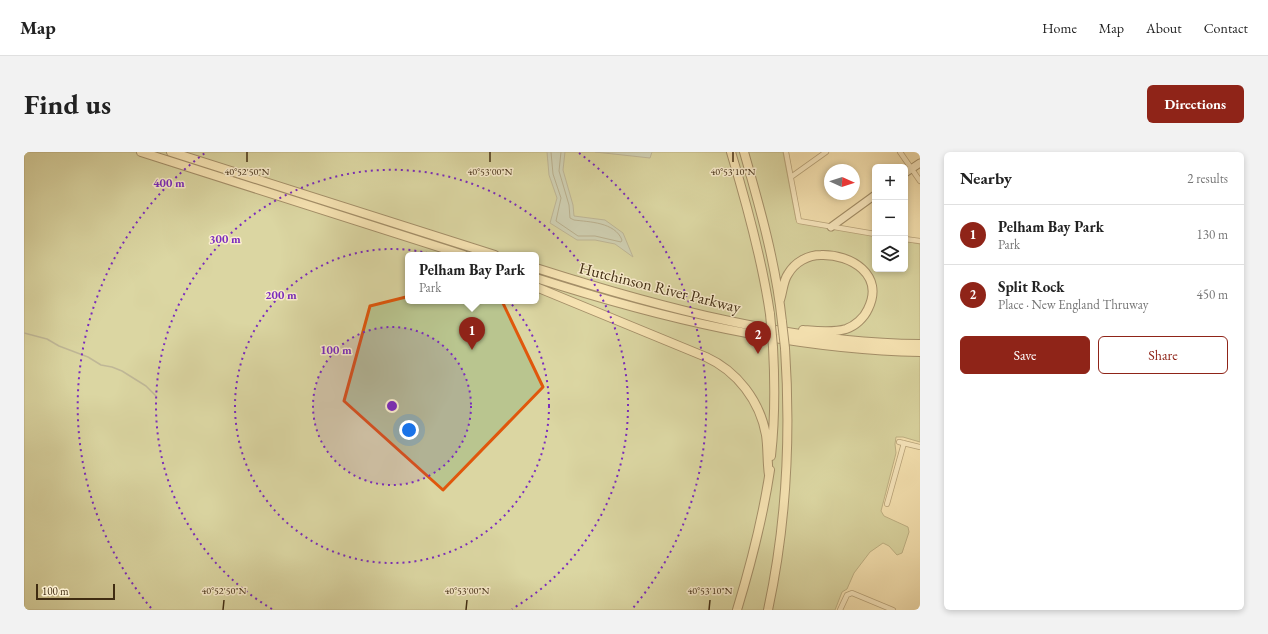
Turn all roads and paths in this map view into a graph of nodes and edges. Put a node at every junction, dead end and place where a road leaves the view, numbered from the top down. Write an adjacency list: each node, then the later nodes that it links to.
1 (141, 152): 18 (highway)
2 (171, 152): 19 (highway)
3 (731, 152): 28 (highway, bridge)
4 (744, 152): 23 (highway)
5 (786, 152): 11 (street)
6 (826, 152): 11 (street)
7 (900, 152): 9 (street)
8 (920, 162): 9 (street)
9 (911, 169): 10 (street); 12 (street)
10 (908, 171)
11 (791, 177): 14 (street)
12 (920, 181)
13 (872, 197): 14 (street)
14 (831, 227): 15 (street)
15 (872, 234)
16 (908, 239): 17 (street)
17 (920, 241)
18 (455, 252)
19 (486, 252)
20 (539, 269): 24 (highway, Hutchinson River Parkway)
21 (539, 279): 26 (highway, Hutchinson River Parkway)
22 (539, 288): 28 (highway)
23 (780, 300): 24 (highway); 31 (highway, bridge)
24 (773, 329): 25 (highway, Hutchinson River Parkway)
25 (920, 344)
26 (920, 352)
27 (920, 447): 29 (street)
28 (769, 475): 30 (highway)
29 (887, 504)
30 (737, 610)
31 (768, 610)
32 (840, 610): 33 (street)
33 (893, 610)

